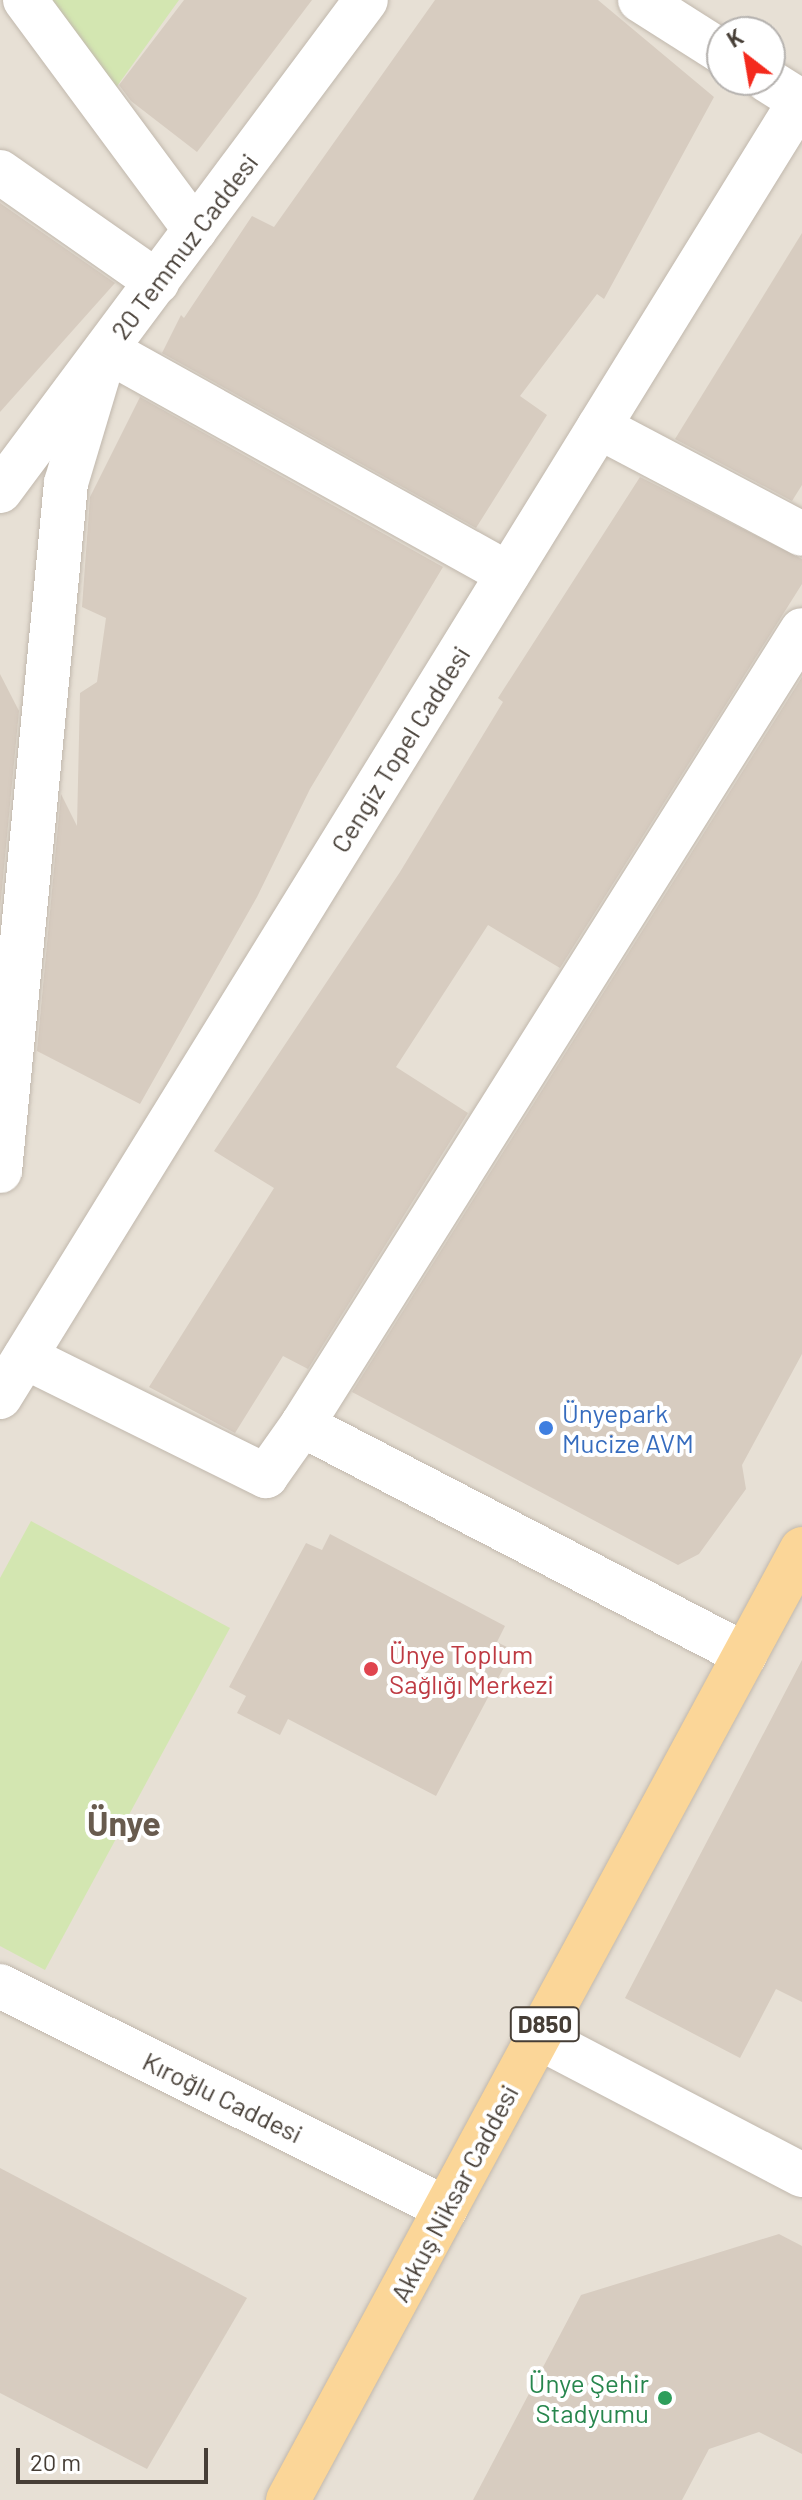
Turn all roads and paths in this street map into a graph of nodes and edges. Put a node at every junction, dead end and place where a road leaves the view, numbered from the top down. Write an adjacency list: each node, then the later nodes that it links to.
1 (25, 0): 7 (street)
2 (366, 0): 7 (street, 20 Temmuz Caddesi)
3 (640, 0): 4 (street)
4 (706, 42)
5 (790, 94): 10 (street, Cengiz Topel Caddesi)
6 (0, 172): 8 (street)
7 (195, 230): 8 (street, 20 Temmuz Caddesi)
8 (157, 282): 9 (street, 20 Temmuz Caddesi)
9 (106, 350): 11 (street, 20 Temmuz Caddesi); 13 (street); 15 (street)
10 (599, 427): 12 (street); 13 (street, Cengiz Topel Caddesi)
11 (0, 491)
12 (802, 534)
13 (508, 574): 16 (street, Cengiz Topel Caddesi)
14 (802, 630): 18 (street)
15 (0, 1171)
16 (25, 1357): 17 (street, Cengiz Topel Caddesi); 18 (street)
17 (0, 1397)
18 (302, 1425): 20 (street)
19 (802, 1549): 20 (main road, Akkuş Niksar Caddesi / D850)
20 (745, 1655): 22 (main road, Akkuş Niksar Caddesi / D850)
21 (0, 1986): 24 (street, Kıroğlu Caddesi)
22 (538, 2037): 23 (street); 24 (main road, Akkuş Niksar Caddesi / D850)
23 (802, 2175)
24 (446, 2208): 25 (main road, Akkuş Niksar Caddesi / D850)
25 (288, 2500)

